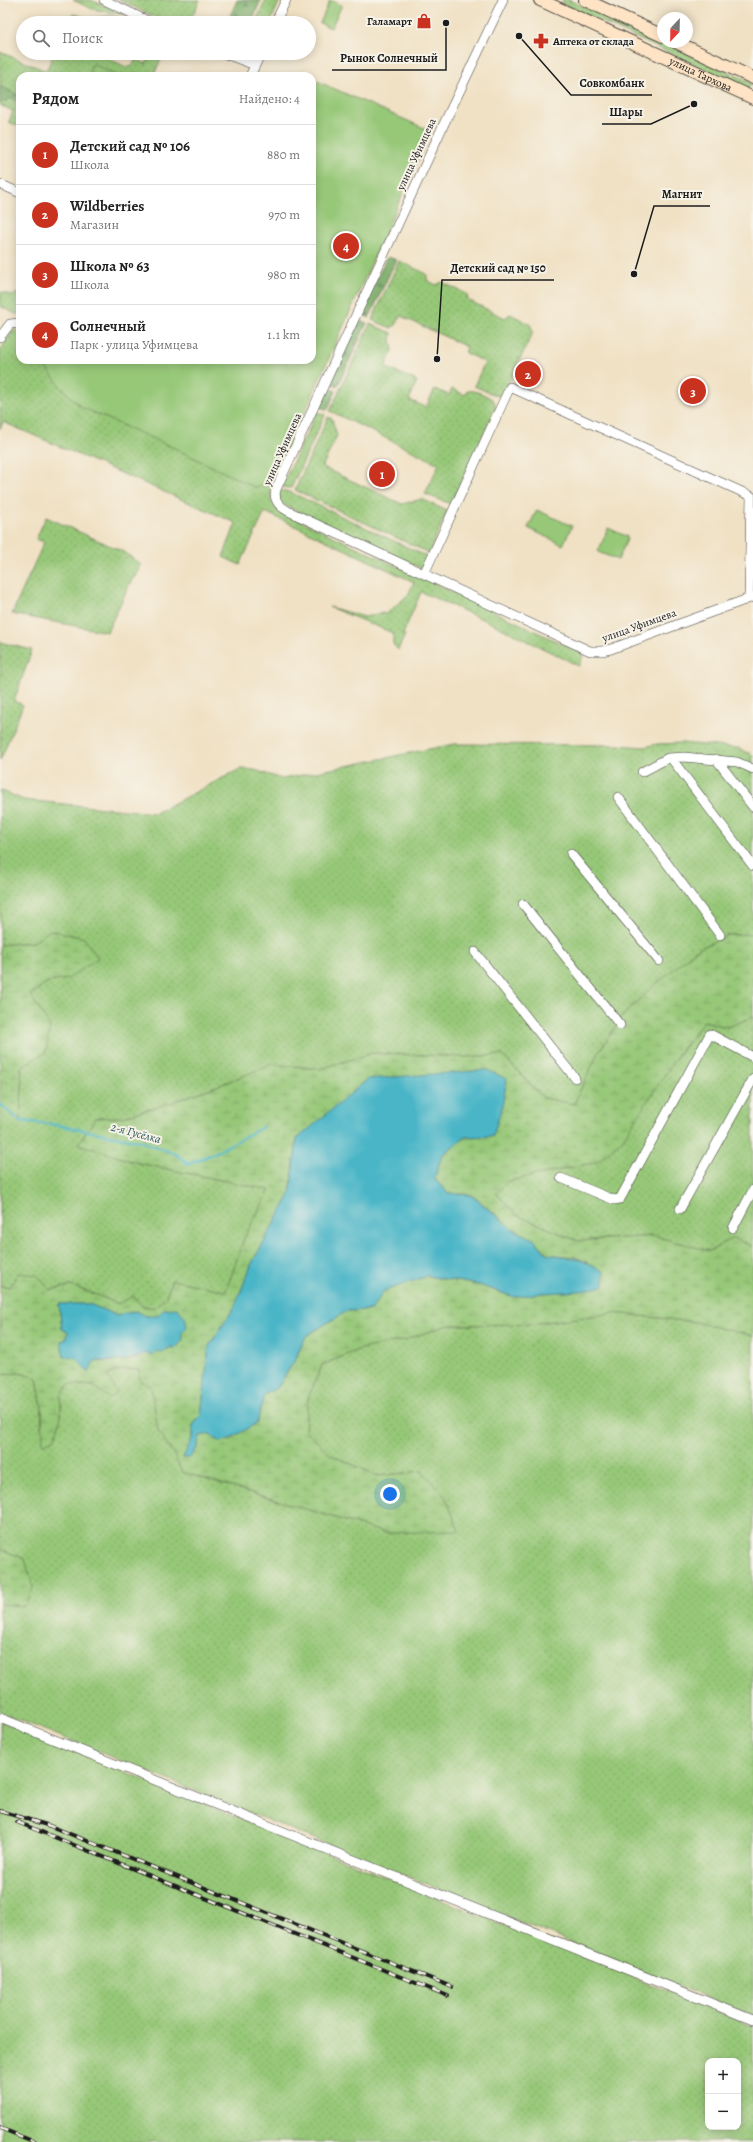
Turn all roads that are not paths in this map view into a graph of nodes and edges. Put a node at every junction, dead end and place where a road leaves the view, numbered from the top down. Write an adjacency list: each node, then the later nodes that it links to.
1 (104, 0): 7 (street)
2 (286, 0): 8 (street)
3 (503, 0): 21 (street, улица Уфимцева)
4 (540, 0): 6 (main road, улица Тархова)
5 (585, 0): 9 (main road)
6 (556, 3): 16 (main road, улица Тархова)
7 (137, 16)
8 (278, 16)
9 (657, 33)
10 (689, 48): 15 (main road, улица Тархова)
11 (242, 60): 13 (street)
12 (258, 60): 13 (street)
13 (255, 65): 14 (street)
14 (252, 72)
15 (753, 78)
16 (753, 98)
17 (0, 184): 18 (street)
18 (16, 191)
19 (16, 323): 20 (street)
20 (0, 337)
21 (424, 574): 22 (street, улица Уфимцева); 22 (street)
22 (751, 597)
23 (672, 758): 24 (street); 26 (street); 30 (street)
24 (716, 759): 25 (street); 28 (street)
25 (753, 769)
26 (642, 772)
27 (618, 797): 32 (street)
28 (753, 807)
29 (571, 854): 34 (street)
30 (753, 866)
31 (523, 904): 35 (street)
32 (720, 935)
33 (475, 952): 37 (street)
34 (659, 961)
35 (620, 1025)
36 (753, 1057): 39 (street)
37 (575, 1078)
38 (753, 1079): 41 (street)
39 (561, 1178)
40 (753, 1190): 42 (street)
41 (680, 1209)
42 (733, 1228)
43 (0, 1718): 44 (street)
44 (753, 2020)

